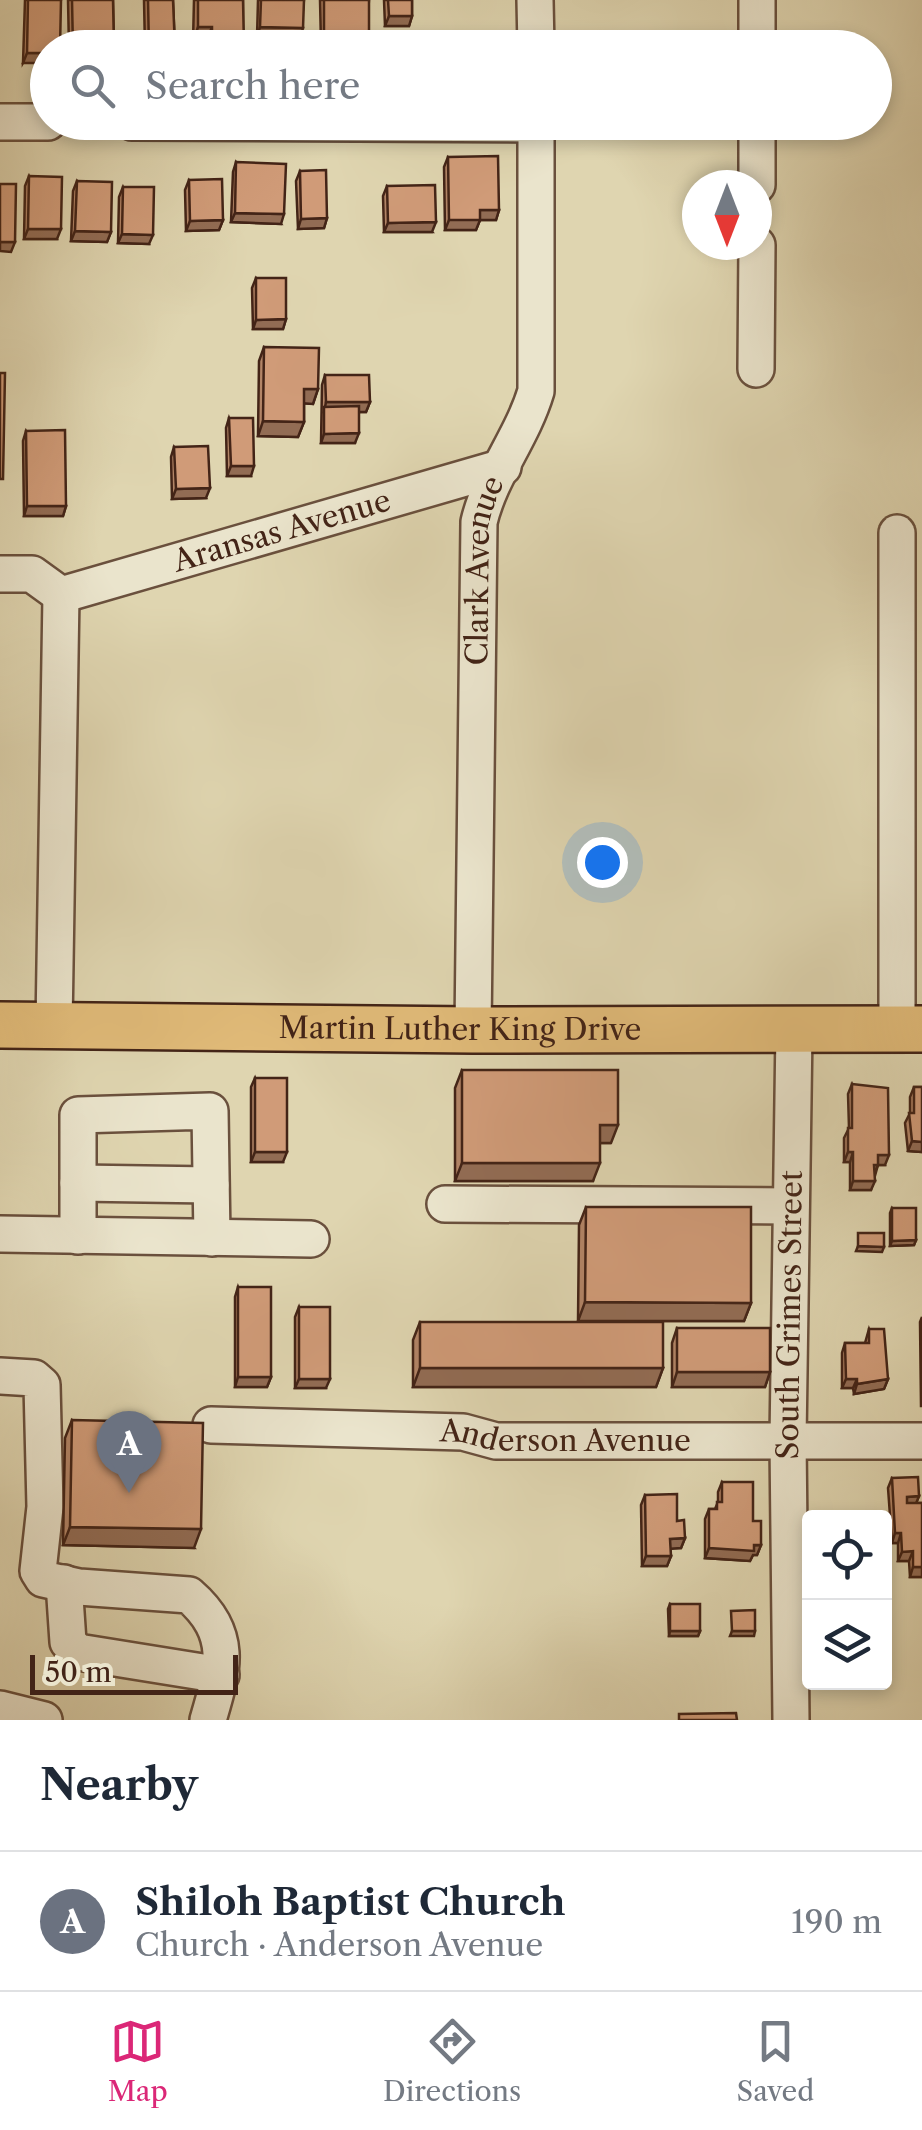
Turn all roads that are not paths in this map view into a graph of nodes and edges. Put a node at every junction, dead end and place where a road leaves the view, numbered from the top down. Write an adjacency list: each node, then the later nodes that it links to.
1 (535, 0): 3 (street)
2 (757, 0): 4 (street)
3 (536, 30)
4 (757, 30)
5 (0, 122): 6 (street)
6 (30, 122)
7 (536, 140): 12 (street, Clark Avenue)
8 (757, 140): 9 (street)
9 (757, 170)
10 (757, 260): 11 (street)
11 (756, 369)
12 (503, 467): 15 (street, Aransas Avenue); 18 (street, Clark Avenue)
13 (897, 533): 20 (street)
14 (0, 574): 15 (street)
15 (62, 595): 17 (street)
16 (0, 1025): 17 (main road, Martin Luther King Drive)
17 (54, 1026): 18 (main road, Martin Luther King Drive)
18 (473, 1030): 19 (main road, Martin Luther King Drive)
19 (794, 1030): 20 (main road, Martin Luther King Drive); 24 (street, South Grimes Street)
20 (909, 1030)
21 (78, 1183): 22 (street); 22 (street); 26 (street)
22 (211, 1185): 27 (street)
23 (445, 1204): 24 (street)
24 (791, 1206): 31 (street, South Grimes Street)
25 (0, 1234): 26 (street)
26 (78, 1236): 27 (street)
27 (212, 1238): 28 (street)
28 (311, 1239)
29 (0, 1376): 33 (street)
30 (211, 1425): 31 (street, Anderson Avenue)
31 (788, 1440): 32 (street, Anderson Avenue); 38 (street, South Grimes Street)
32 (922, 1441)
33 (51, 1577): 34 (street); 34 (street)
34 (221, 1675): 37 (street)
35 (0, 1709): 36 (street)
36 (44, 1720)
37 (208, 1720)
38 (791, 1720)

